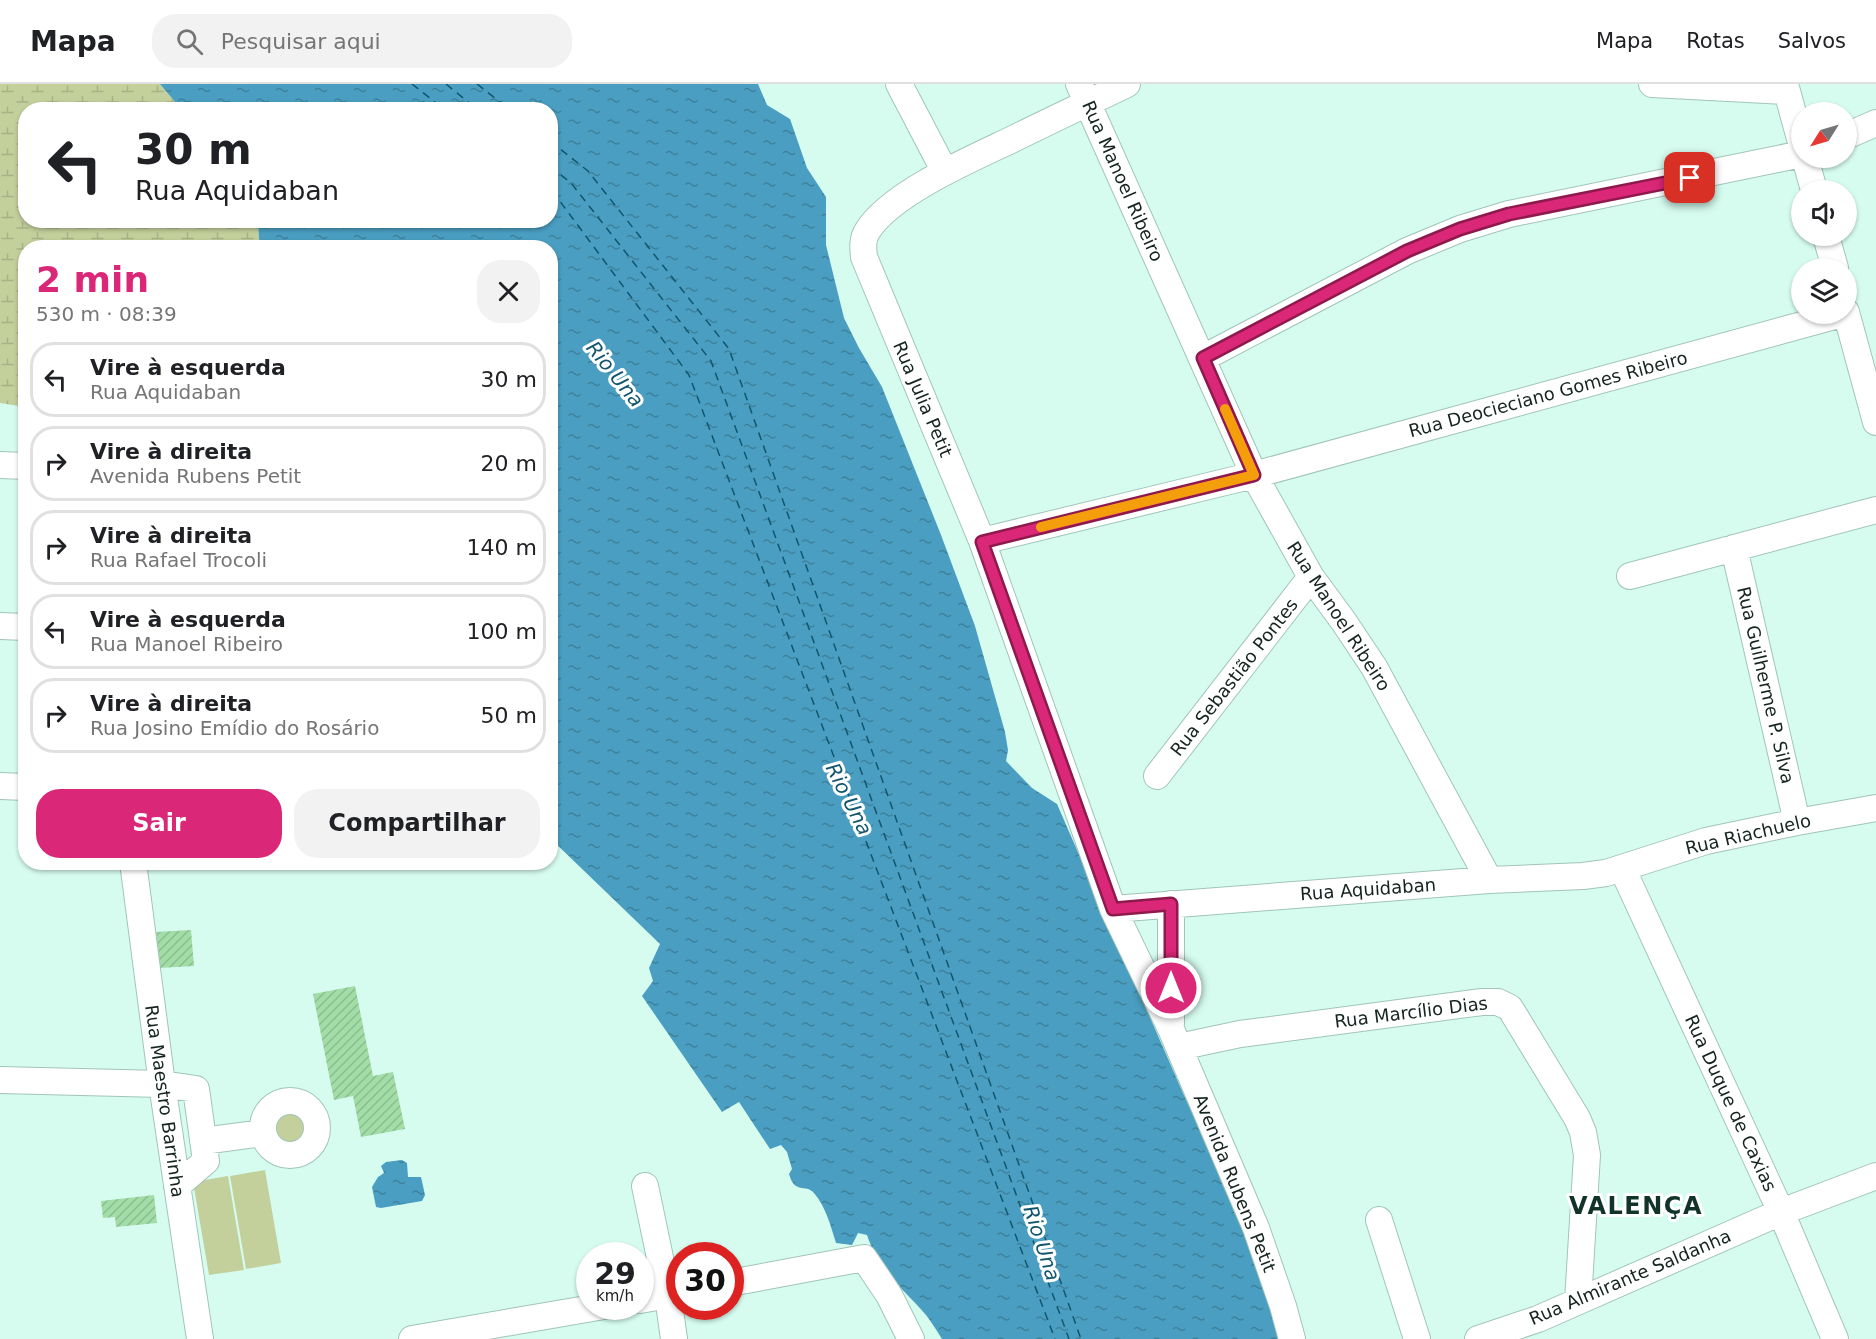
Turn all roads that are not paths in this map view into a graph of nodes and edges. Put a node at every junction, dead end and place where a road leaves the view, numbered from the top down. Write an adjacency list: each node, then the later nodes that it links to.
1 (899, 84): 10 (street)
2 (1127, 84): 5 (street)
3 (1652, 84): 4 (street)
4 (1786, 88): 6 (street)
5 (1083, 93): 10 (street); 13 (street, Rua Manoel Ribeiro)
6 (1791, 106)
7 (1876, 123): 8 (street)
8 (1857, 131)
9 (1791, 156): 13 (street)
10 (945, 172): 19 (street, Rua Julia Petit)
11 (1805, 324): 17 (street, Rua Deocieciano Gomes Ribeiro)
12 (1849, 324): 14 (street)
13 (1203, 358): 17 (street, Rua Manoel Ribeiro)
14 (1876, 422)
15 (0, 465): 16 (street)
16 (18, 466)
17 (1254, 475): 19 (street, Rua Deocieciano Gomes Ribeiro); 22 (street, Rua Manoel Ribeiro)
18 (1876, 510): 20 (street)
19 (982, 542): 34 (street, Avenida Rubens Petit)
20 (1734, 548): 21 (street); 29 (street, Rua Guilherme P. Silva)
21 (1630, 576)
22 (1311, 577): 25 (street, Rua Sebastião Pontes); 32 (street, Rua Manoel Ribeiro)
23 (0, 626): 24 (street)
24 (18, 627)
25 (1157, 776)
26 (0, 786): 27 (street)
27 (18, 787)
28 (1876, 808): 29 (street, Rua Riachuelo)
29 (1797, 822): 30 (street, Rua Riachuelo)
30 (1622, 868): 32 (street, Rua Aquidaban); 43 (street, Rua Duque de Caxias)
31 (134, 870): 37 (street, Rua Maestro Barrinha)
32 (1489, 880): 33 (street, Rua Aquidaban)
33 (1171, 904): 34 (street, Rua Aquidaban); 35 (street, Avenida Rubens Petit)
34 (1113, 909): 35 (street, Avenida Rubens Petit)
35 (1175, 1038): 47 (street, Rua Marcílio Dias); 55 (street, Avenida Rubens Petit)
36 (0, 1080): 37 (street)
37 (162, 1084): 39 (street); 41 (street, Rua Maestro Barrinha)
38 (263, 1133): 39 (street)
39 (203, 1141): 41 (street)
40 (1876, 1176): 43 (street, Rua Almirante Saldanha)
41 (177, 1186): 51 (street, Rua Maestro Barrinha)
42 (645, 1186): 45 (street)
43 (1781, 1212): 47 (street, Rua Almirante Saldanha); 58 (street, Rua Duque de Caxias)
44 (1379, 1220): 56 (street)
45 (666, 1264)
46 (744, 1280): 54 (street)
47 (1578, 1301): 50 (street, Rua Almirante Saldanha)
48 (576, 1311): 52 (street)
49 (674, 1320): 53 (street)
50 (1539, 1329): 57 (street, Rua Almirante Saldanha)
51 (200, 1339)
52 (412, 1339)
53 (674, 1339)
54 (911, 1339)
55 (1292, 1339)
56 (1417, 1339)
57 (1478, 1339)
58 (1835, 1339)

